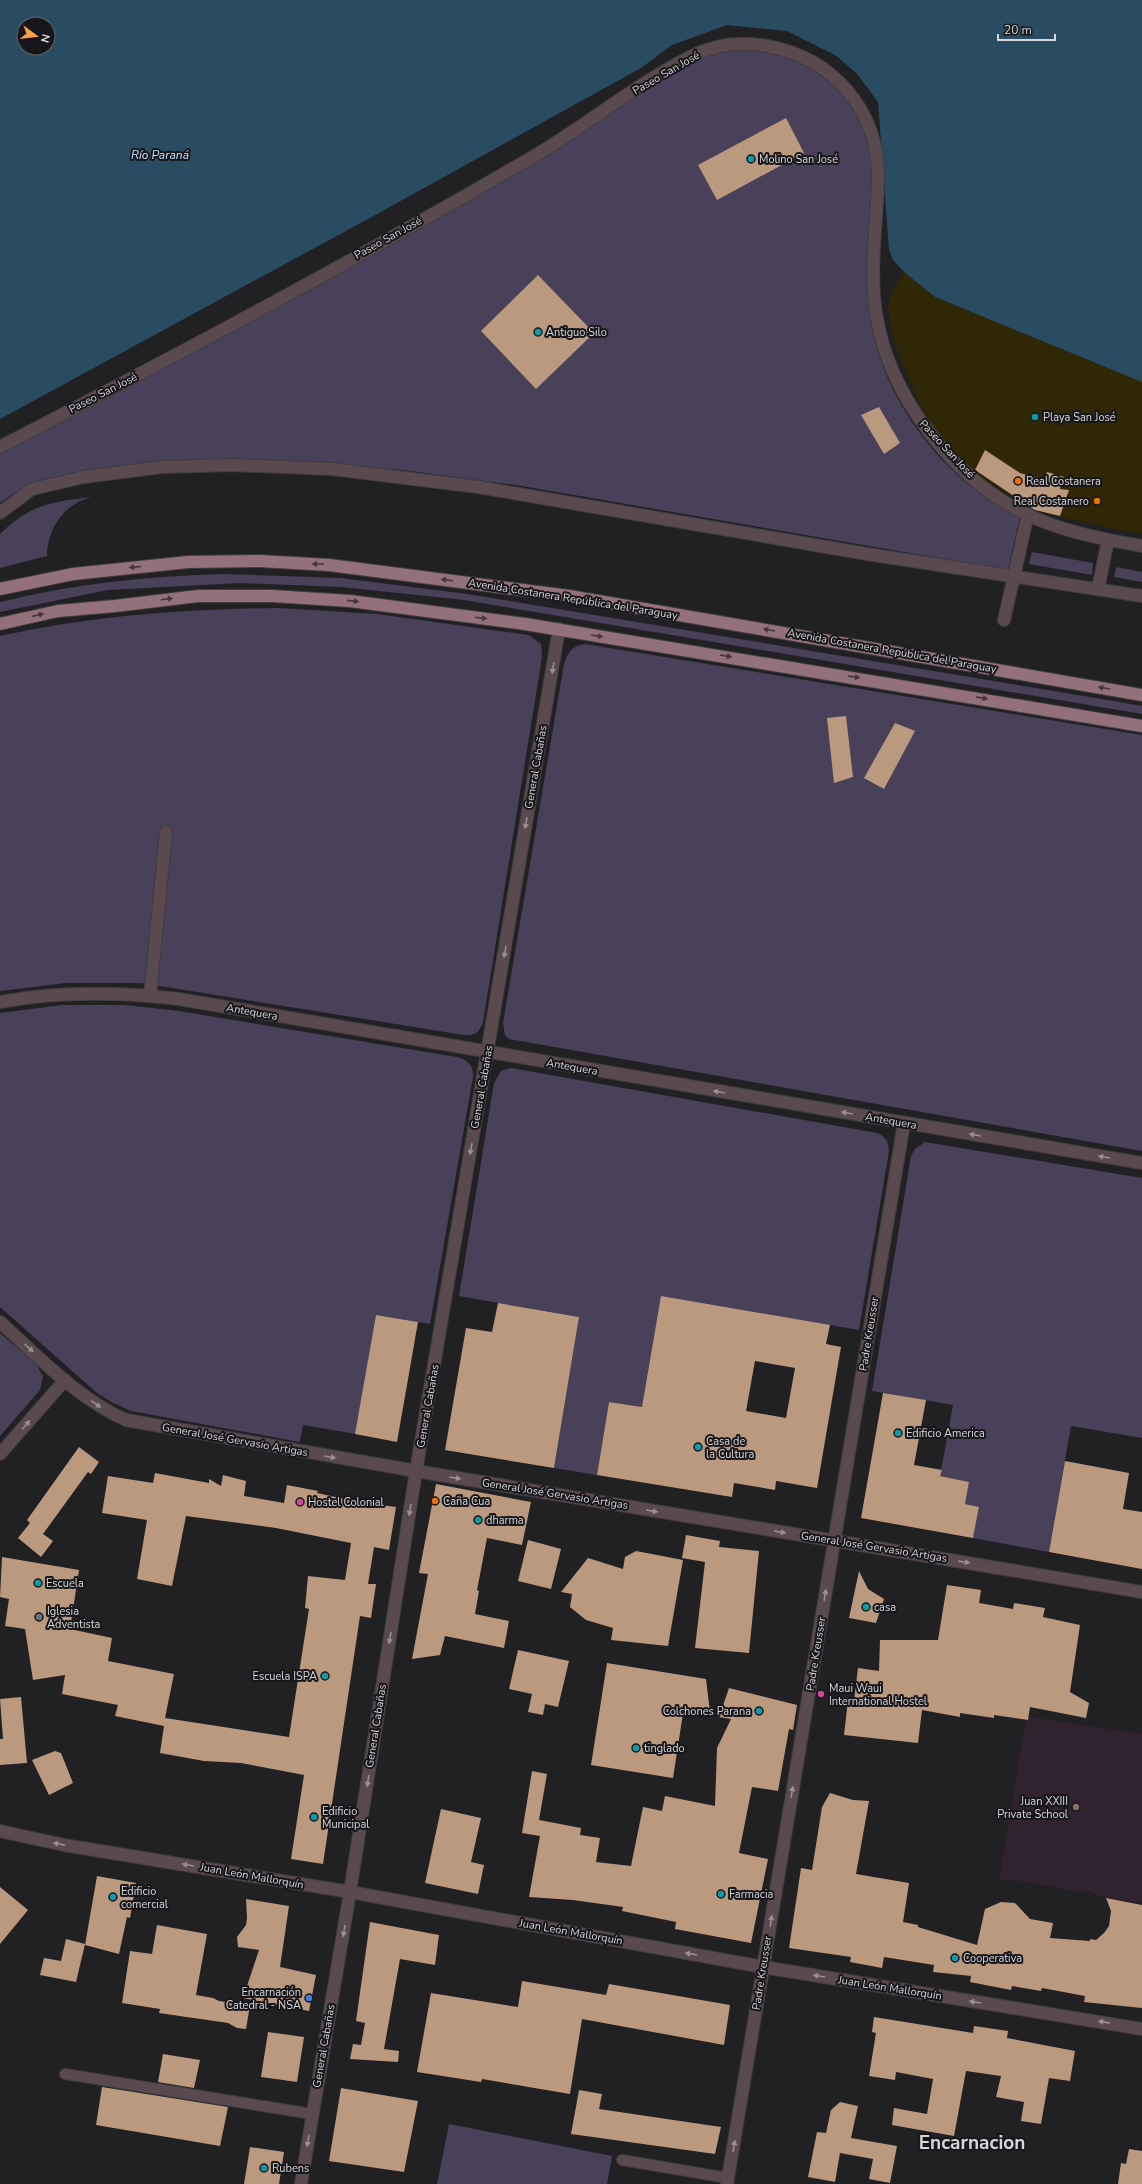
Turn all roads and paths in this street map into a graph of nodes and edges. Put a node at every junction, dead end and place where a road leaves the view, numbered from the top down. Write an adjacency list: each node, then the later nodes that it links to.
1 (0, 446): 3 (street, Paseo San José)
2 (0, 513): 6 (street)
3 (1028, 514): 4 (street, Paseo San José); 6 (street)
4 (1108, 540): 5 (street, Paseo San José); 8 (street)
5 (1142, 546)
6 (1014, 576): 8 (street); 10 (street)
7 (0, 589): 13 (main road, Avenida Costanera República del Paraguay, one-way to 7)
8 (1098, 589): 9 (street)
9 (1142, 596)
10 (1004, 620)
11 (0, 624): 12 (main road, one-way to 12)
12 (559, 629): 14 (main road, one-way to 14); 18 (street, General Cabañas, one-way to 18)
13 (1142, 695)
14 (1142, 726)
15 (166, 832): 16 (street)
16 (150, 996): 17 (street, Antequera); 18 (street, Antequera)
17 (0, 1002)
18 (487, 1052): 19 (street, Antequera, one-way to 18); 24 (street, General Cabañas, one-way to 24)
19 (904, 1123): 20 (street, Antequera, one-way to 19); 25 (street, Padre Kreusser)
20 (1142, 1163)
21 (0, 1322): 22 (street, General José Gervasio Artigas, one-way to 22)
22 (65, 1380): 23 (street, one-way to 22); 24 (street, General José Gervasio Artigas, one-way to 24)
23 (0, 1454)
24 (416, 1471): 25 (street, General José Gervasio Artigas, one-way to 25); 28 (street, General Cabañas, one-way to 28)
25 (834, 1541): 26 (street, General José Gervasio Artigas, one-way to 26); 29 (street, Padre Kreusser, one-way to 25)
26 (1142, 1592)
27 (0, 1831): 28 (street, Juan León Mallorquín, one-way to 27)
28 (350, 1892): 29 (street, Juan León Mallorquín, one-way to 28); 32 (street, General Cabañas, one-way to 32)
29 (763, 1967): 30 (street, Juan León Mallorquín, one-way to 29); 34 (street, Padre Kreusser, one-way to 29)
30 (1142, 2029)
31 (65, 2074): 32 (lane)
32 (312, 2114): 35 (street, General Cabañas, one-way to 35)
33 (622, 2160): 34 (lane)
34 (728, 2181)
35 (300, 2184)

